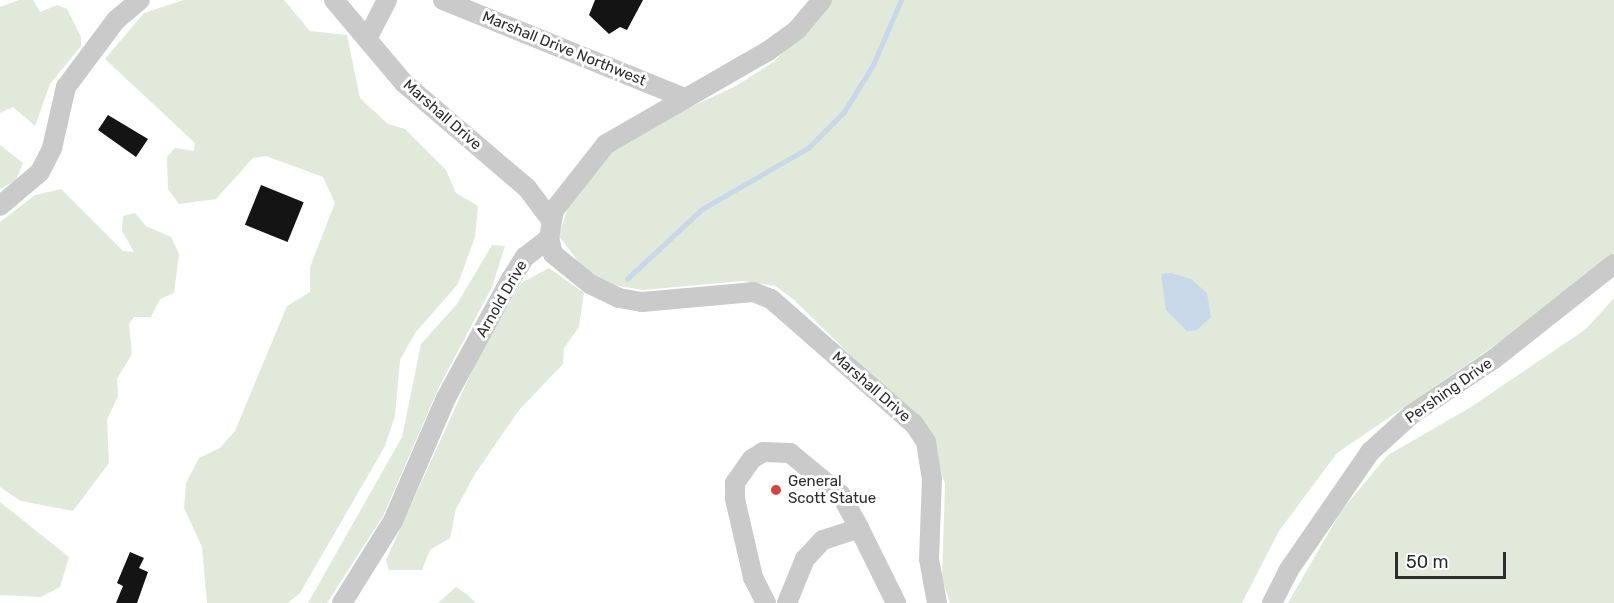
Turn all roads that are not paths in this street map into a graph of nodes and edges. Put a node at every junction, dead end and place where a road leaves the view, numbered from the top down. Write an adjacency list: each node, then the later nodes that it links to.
1 (140, 0): 8 (street)
2 (334, 0): 6 (street, Marshall Drive)
3 (387, 0): 6 (street)
4 (443, 0): 7 (street, Marshall Drive Northwest)
5 (822, 0): 7 (street, Arnold Drive)
6 (367, 39): 9 (street, Marshall Drive)
7 (684, 98): 9 (street, Arnold Drive)
8 (0, 207)
9 (550, 229): 12 (street, Arnold Drive); 16 (street, Marshall Drive)
10 (1614, 264): 17 (street, Pershing Drive)
11 (859, 528): 13 (street); 14 (street); 15 (street)
12 (342, 603)
13 (766, 603)
14 (787, 603)
15 (896, 603)
16 (937, 603)
17 (1272, 603)

